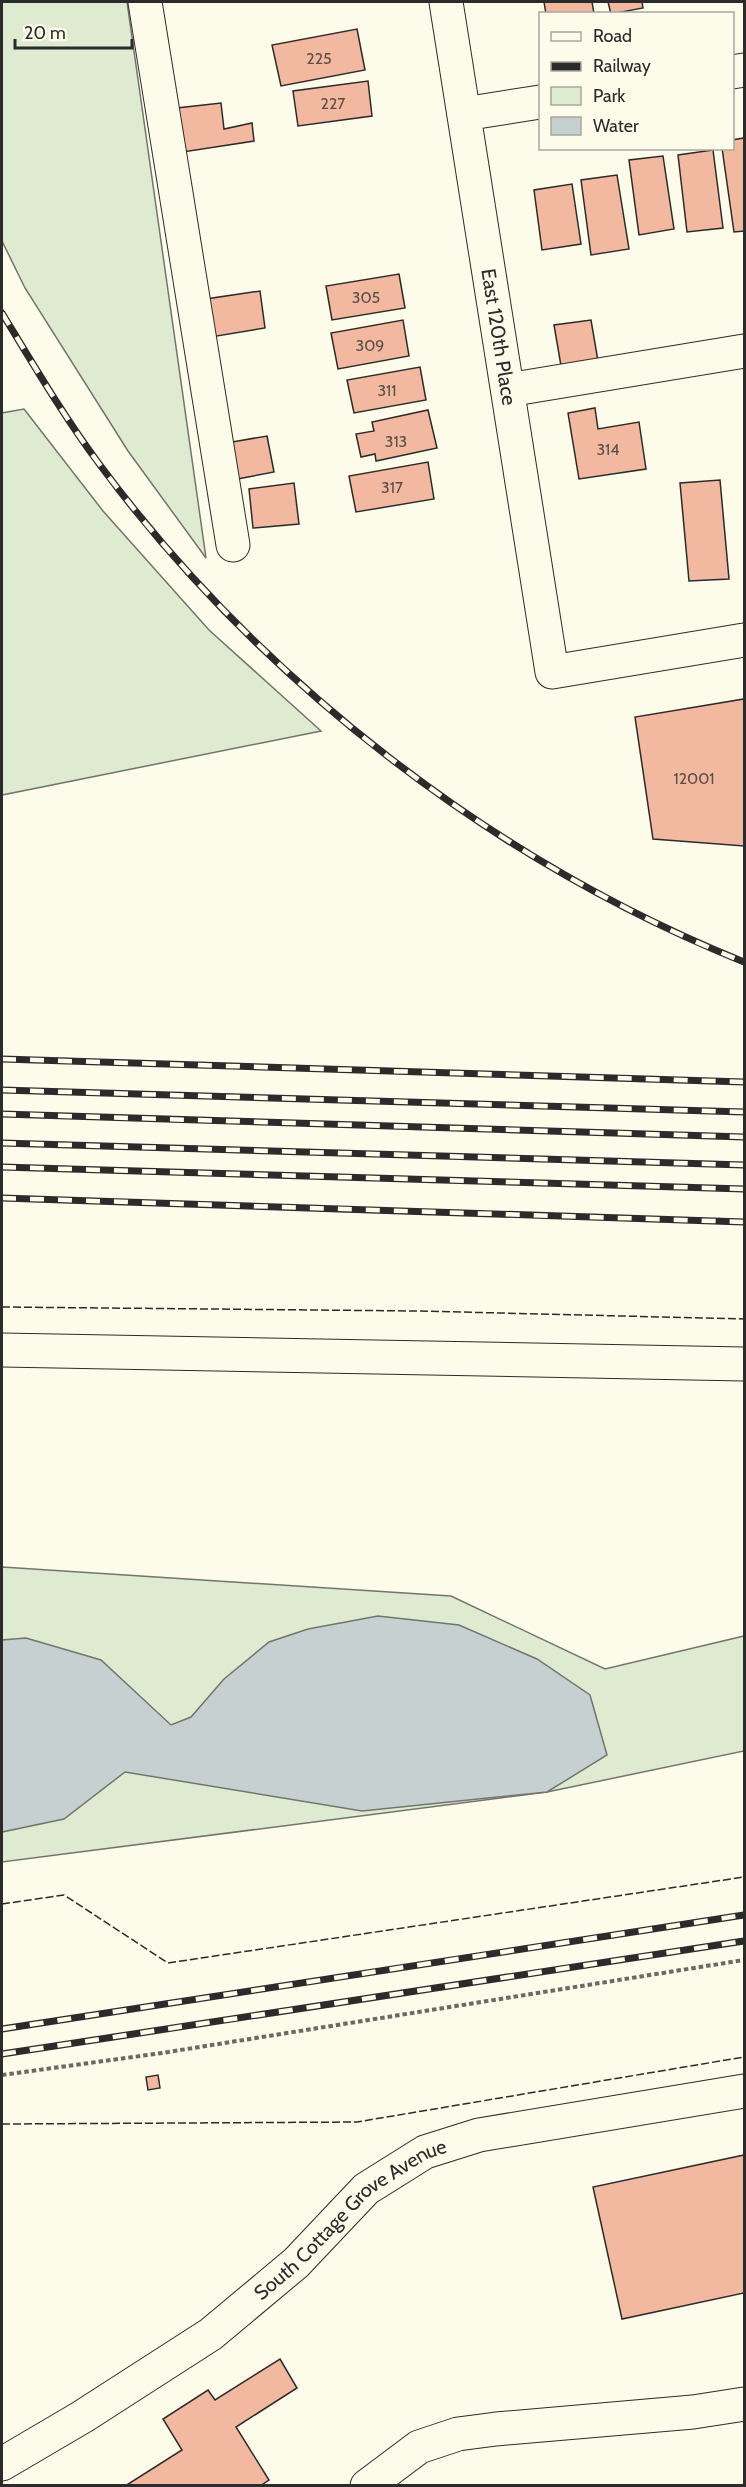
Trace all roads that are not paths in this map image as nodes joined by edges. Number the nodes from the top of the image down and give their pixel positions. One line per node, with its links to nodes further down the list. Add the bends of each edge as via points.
1 (145, 2): 7 (street)
2 (446, 2): 4 (street, East 120th Place)
3 (539, 102): 4 (street)
4 (464, 114): 6 (street, East 120th Place)
5 (744, 351): 6 (street)
6 (508, 390): 8 (street, East 120th Place, via 552,672)
7 (233, 545)
8 (744, 640)
9 (2, 1350): 10 (street)
10 (744, 1364)
11 (744, 2091): 13 (street, South Cottage Grove Avenue, via 479,2135 425,2152 366,2189 296,2263 211,2334)
12 (744, 2404): 14 (street, via 458,2434 419,2447)
13 (2, 2464)
14 (375, 2481)

